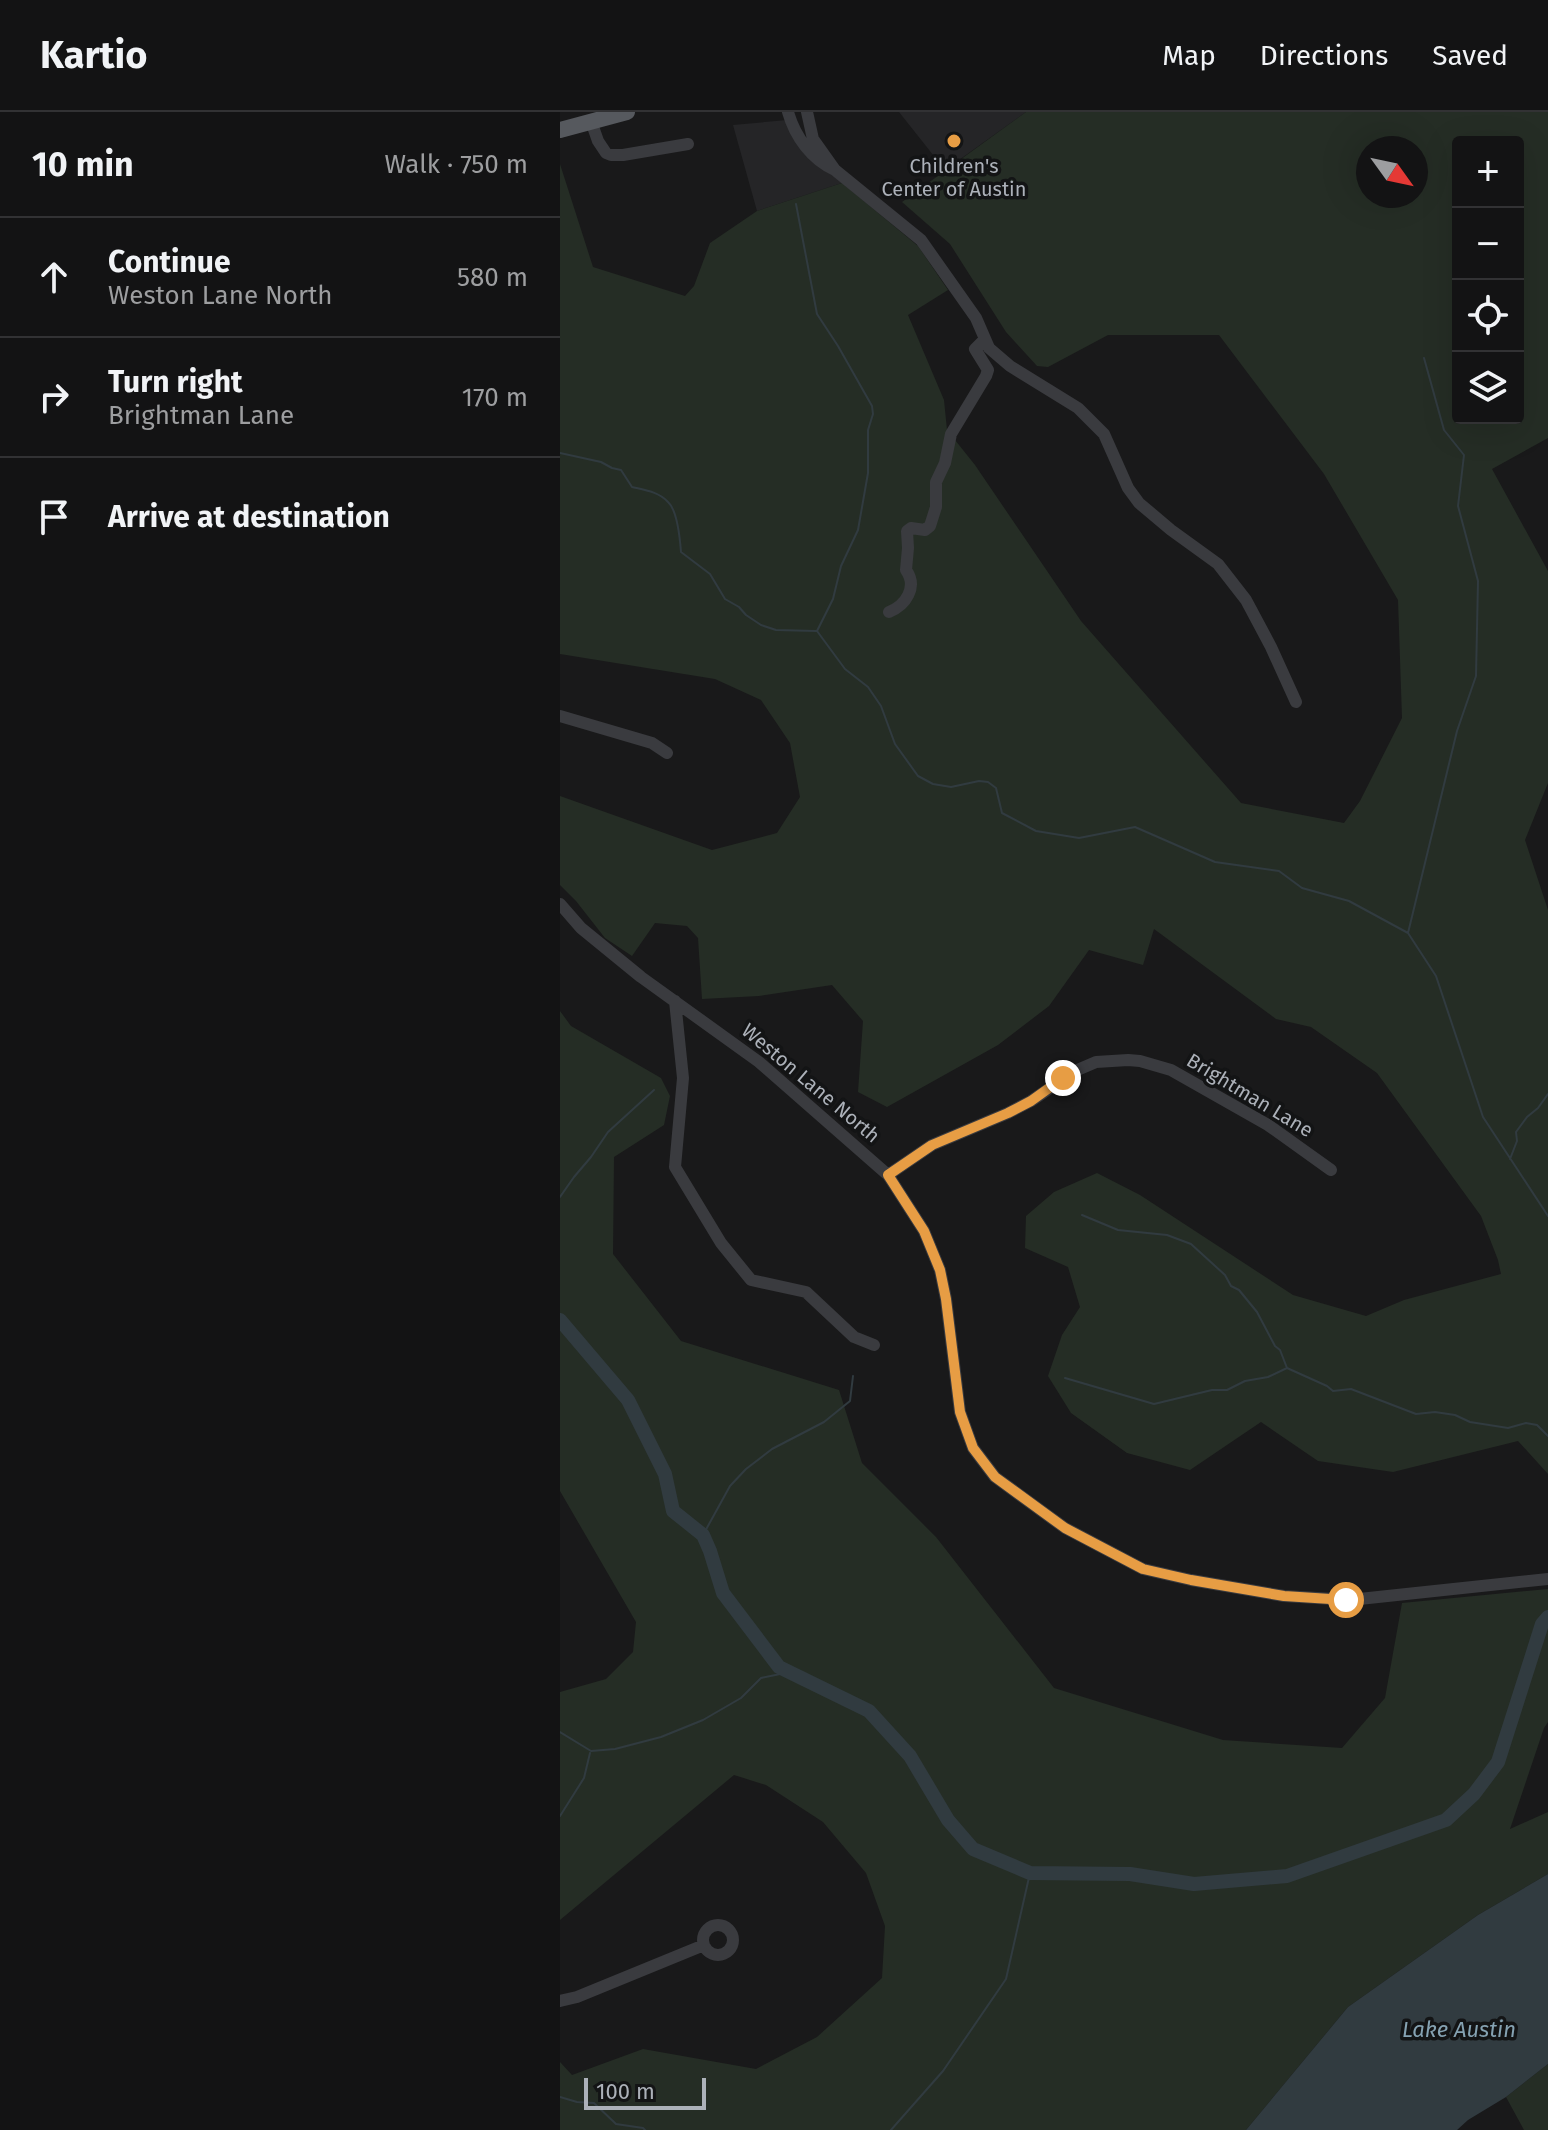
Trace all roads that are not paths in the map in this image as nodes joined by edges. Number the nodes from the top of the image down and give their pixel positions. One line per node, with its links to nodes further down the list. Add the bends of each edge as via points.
1 (627, 112): 4 (main road)
2 (788, 112): 7 (street, via 812,155)
3 (807, 112): 7 (street, via 813,139)
4 (591, 121): 5 (main road); 6 (street, via 598,141 611,155)
5 (560, 130)
6 (688, 144)
7 (835, 170): 8 (street, via 921,240)
8 (985, 339): 9 (street, via 975,349 988,370 986,376 951,434 930,526 907,531 906,570 912,583 903,603); 10 (street, via 1010,366 1078,408 1104,434 1139,503 1218,564 1246,600)
9 (889, 612)
10 (1296, 702)
11 (560, 716): 12 (street, via 652,743)
12 (667, 753)
13 (560, 904): 14 (street, Weston Lane North, via 581,928)
14 (675, 1001): 16 (street, Weston Lane North, via 759,1062); 17 (street, via 683,1078 675,1167 721,1243 751,1280 806,1292 854,1337)
15 (1331, 1170): 16 (street, Brightman Lane, via 1268,1125 1171,1070 1119,1060 1075,1071 1008,1113 932,1145)
16 (888, 1175): 18 (street, Weston Lane North, via 924,1231 940,1270 960,1412 973,1448 995,1477 1065,1528 1143,1569 1284,1596 1350,1600)
17 (874, 1345)
18 (1548, 1579)
19 (704, 1945): 20 (street)
20 (560, 2001)

